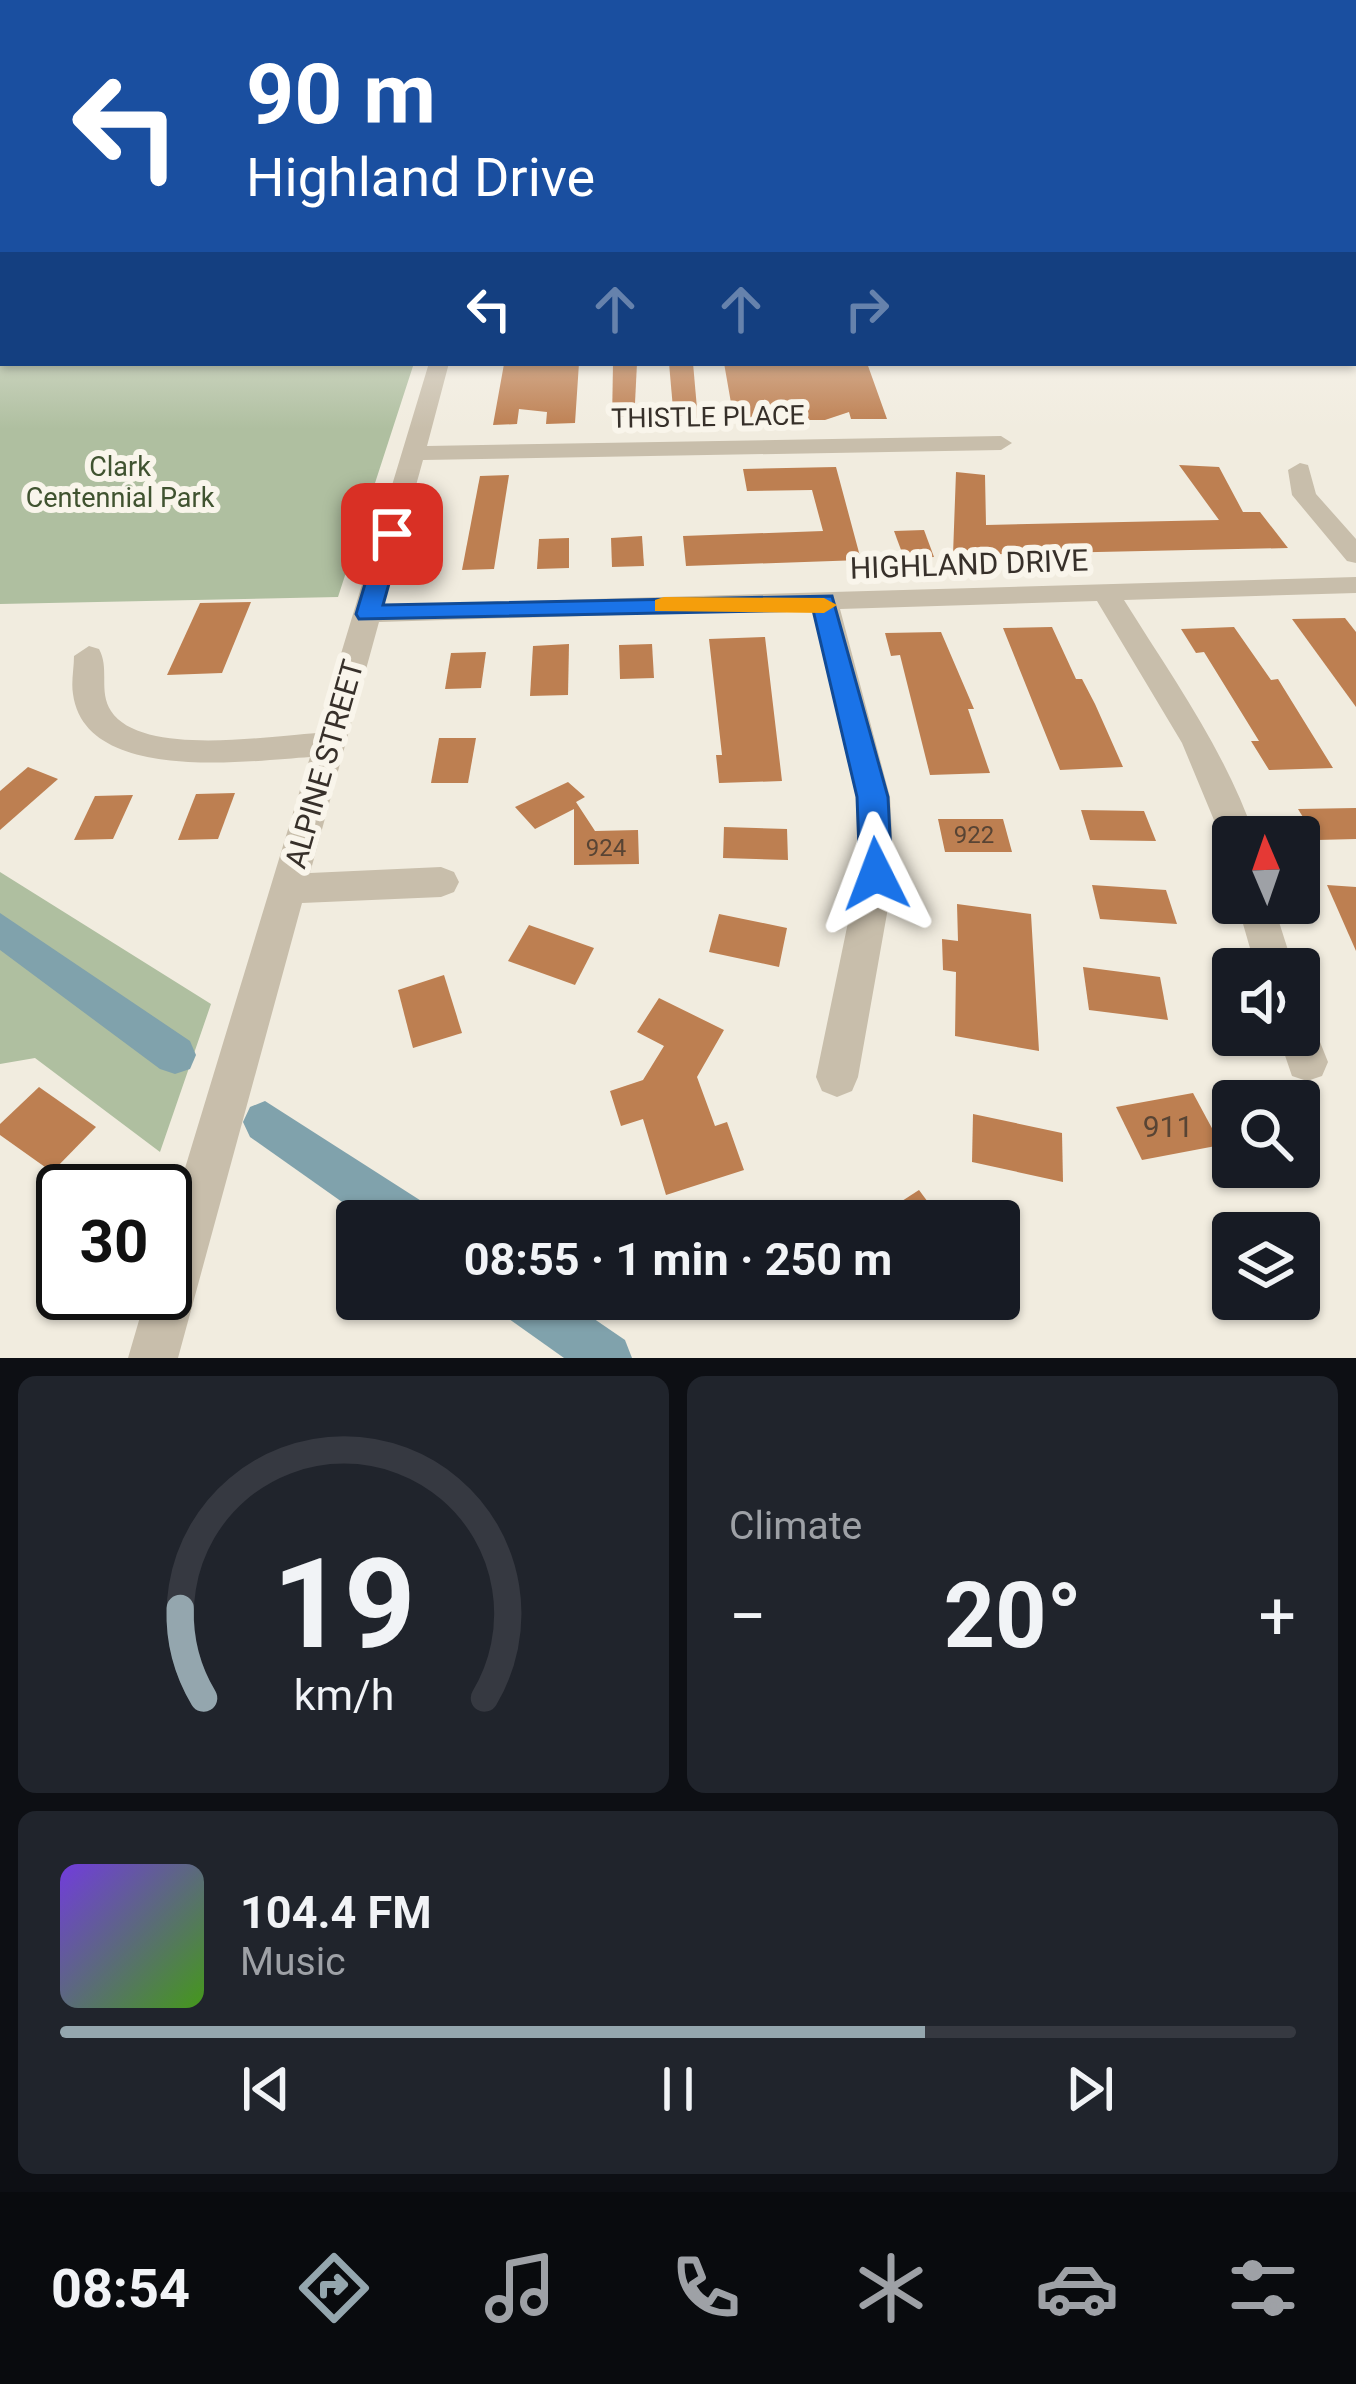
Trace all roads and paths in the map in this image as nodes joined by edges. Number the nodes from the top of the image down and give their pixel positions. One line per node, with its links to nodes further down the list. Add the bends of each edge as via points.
1 (439, 366): 3 (street, ALPINE STREET)
2 (1001, 442): 3 (street, THISTLE PLACE)
3 (415, 454): 9 (street, ALPINE STREET)
4 (1300, 470): 5 (street, via 1304,495)
5 (1356, 555)
6 (1356, 585): 7 (street, HIGHLAND DRIVE)
7 (1106, 593): 8 (street, HIGHLAND DRIVE); 12 (street)
8 (824, 602): 9 (street, HIGHLAND DRIVE); 15 (street, via 873,797 876,874)
9 (368, 614): 11 (street, ALPINE STREET)
10 (88, 656): 11 (street, via 89,715 129,743)
11 (330, 744): 14 (street, ALPINE STREET)
12 (1232, 816)
13 (441, 882): 14 (street, ALPINE STREET)
14 (288, 889): 16 (street, ALPINE STREET)
15 (837, 1077)
16 (153, 1358)

